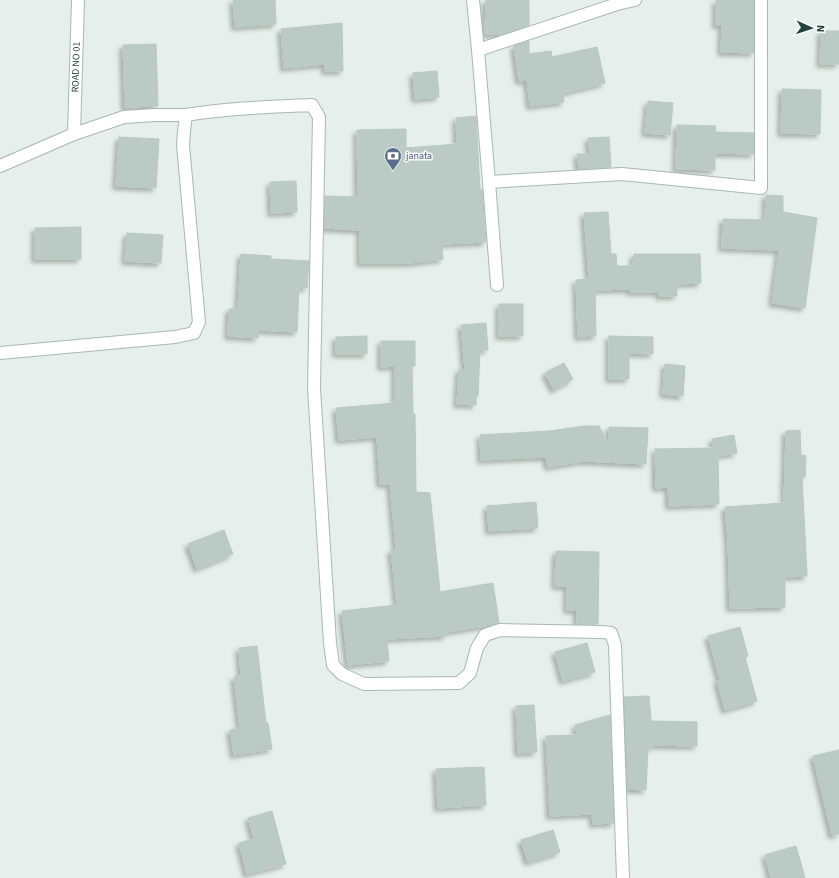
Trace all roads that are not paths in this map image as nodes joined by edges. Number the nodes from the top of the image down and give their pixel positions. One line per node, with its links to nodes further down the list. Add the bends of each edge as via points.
1 (78, 0): 7 (street, ROAD NO 01)
2 (473, 0): 5 (street)
3 (635, 0): 5 (street)
4 (761, 0): 9 (street, via 761,188 622,174)
5 (478, 50): 9 (street)
6 (186, 115): 7 (street, via 124,117); 11 (street, via 183,145 199,322 194,333 175,337); 12 (street, via 312,105 319,117 314,388 333,665 342,674 364,684 459,683 470,673 477,648 485,635 500,630 611,633 615,645)
7 (74, 134): 8 (street)
8 (0, 166)
9 (489, 182): 10 (street)
10 (497, 285)
11 (0, 353)
12 (623, 878)

